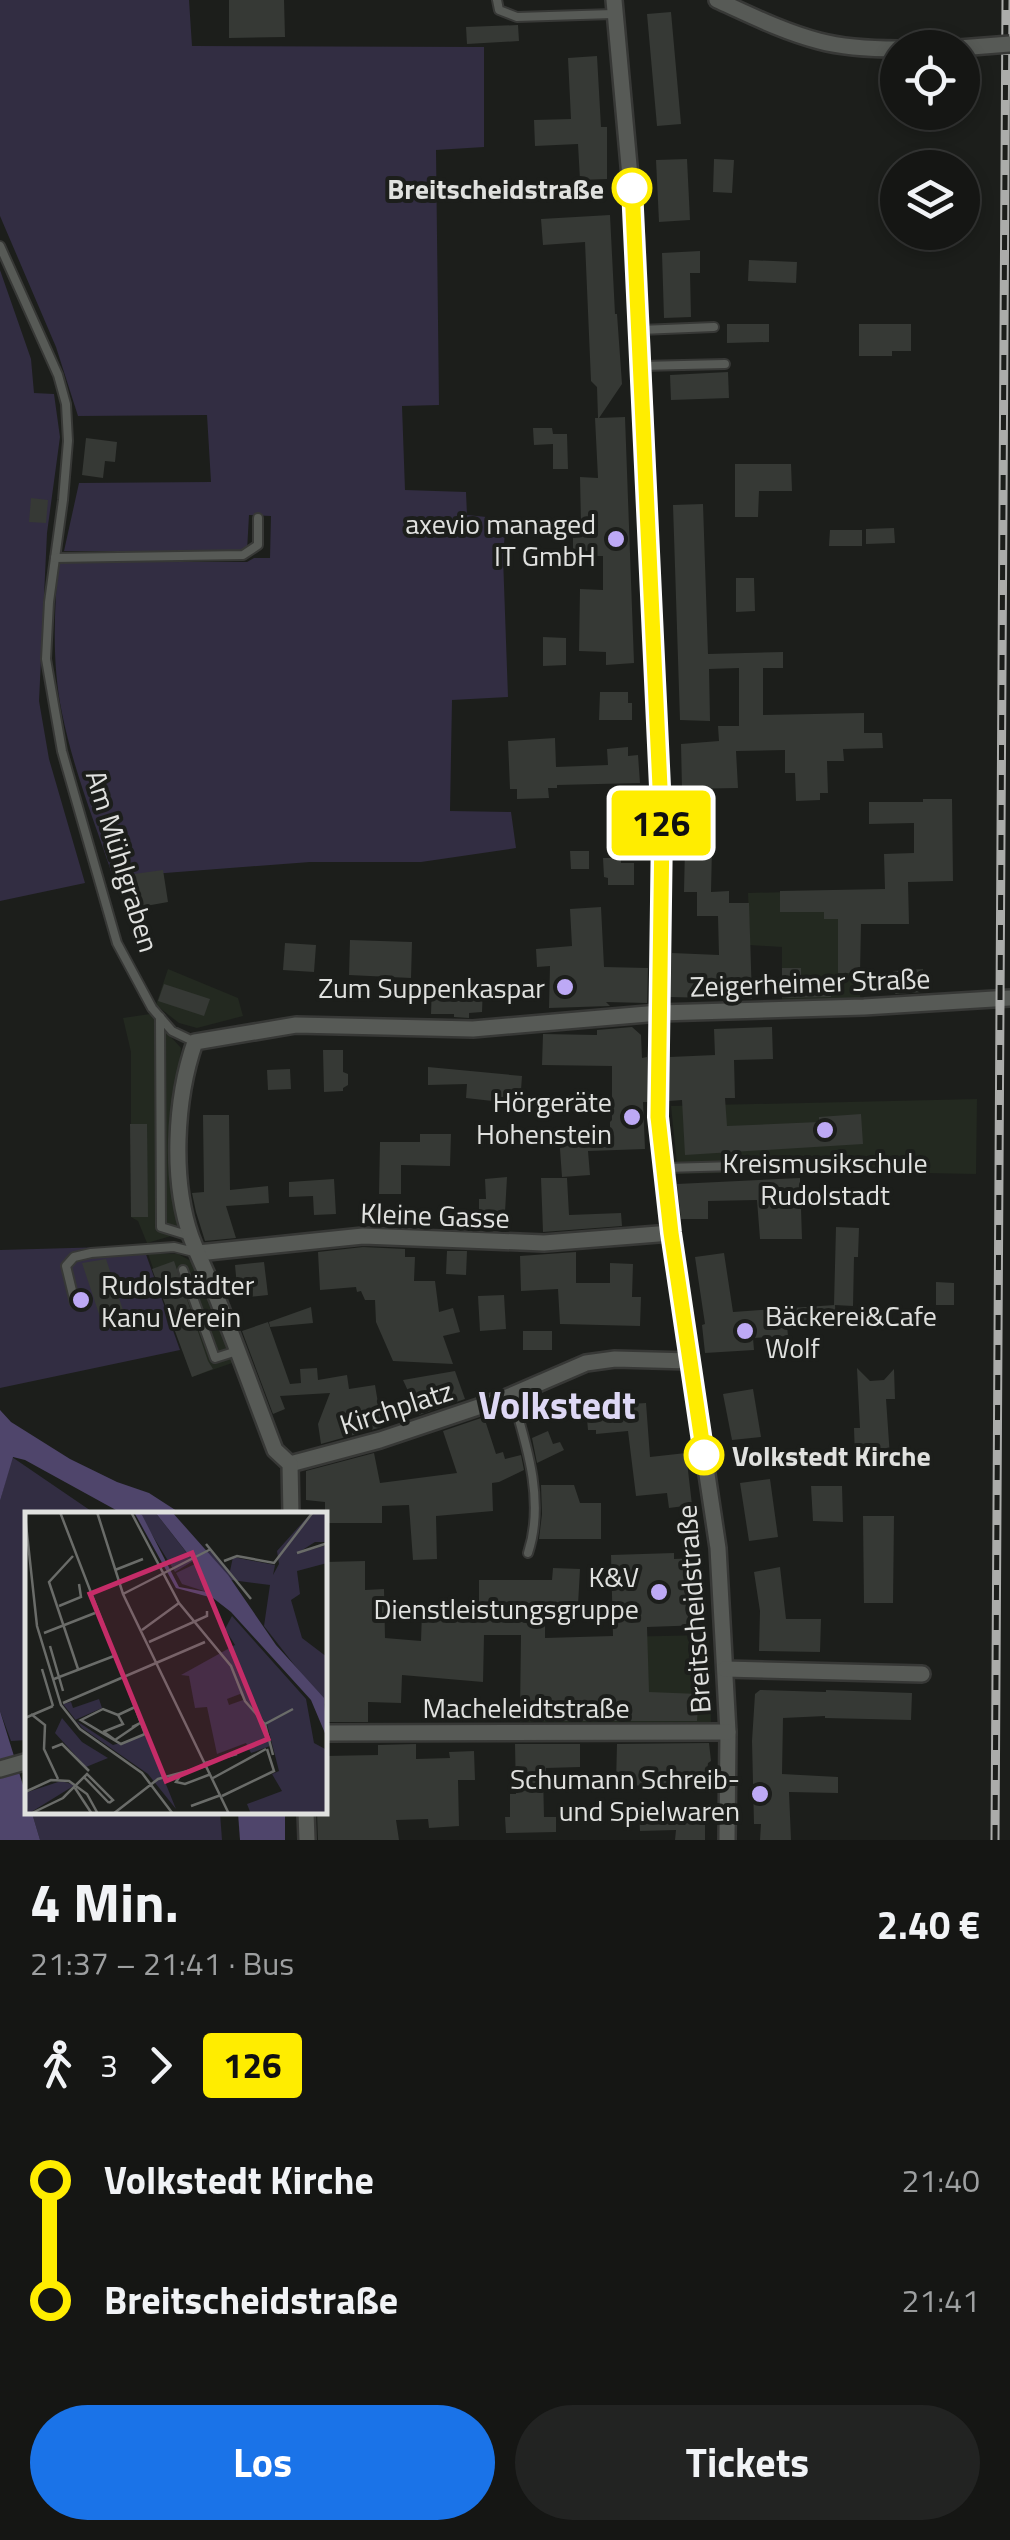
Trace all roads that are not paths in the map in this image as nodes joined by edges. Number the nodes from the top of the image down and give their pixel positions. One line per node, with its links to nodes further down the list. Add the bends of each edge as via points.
1 (497, 0): 3 (lane, via 499,10 516,17)
2 (717, 0): 6 (street, via 821,42)
3 (615, 7): 9 (street, Breitscheidstraße)
4 (1010, 44): 5 (street, bridge)
5 (980, 46)
6 (880, 49)
7 (0, 246): 13 (lane, Am Mühlgraben, via 66,404)
8 (714, 327): 9 (lane)
9 (640, 330): 11 (street, Breitscheidstraße)
10 (725, 364): 11 (lane)
11 (641, 366): 15 (street, Breitscheidstraße, via 662,830)
12 (258, 518): 13 (lane, via 258,545 243,555)
13 (55, 558): 16 (lane, Am Mühlgraben, via 46,659 62,751 116,943)
14 (1010, 998): 15 (street, Zeigerheimer Straße)
15 (659, 1013): 17 (street, Zeigerheimer Straße, via 472,1029 296,1025); 21 (street, Breitscheidstraße)
16 (160, 1017): 17 (lane, Am Mühlgraben, via 172,1032); 18 (lane)
17 (195, 1042): 19 (street)
18 (160, 1112): 19 (lane); 22 (lane)
19 (180, 1112): 23 (street)
20 (843, 1162): 21 (lane)
21 (664, 1168): 24 (street, Breitscheidstraße)
22 (161, 1176): 23 (lane); 25 (lane, via 161,1227)
23 (180, 1176): 25 (street)
24 (671, 1233): 26 (street, Kleine Gasse, via 544,1243 363,1236); 30 (street, Breitscheidstraße)
25 (190, 1236): 26 (street)
26 (198, 1253): 28 (lane, via 174,1247 74,1257 66,1266); 29 (street)
27 (183, 1270): 29 (lane, via 215,1358)
28 (74, 1303)
29 (237, 1351): 32 (street, via 275,1450)
30 (690, 1361): 31 (street, Kirchplatz, via 586,1363); 35 (street, Breitscheidstraße, via 718,1548)
31 (512, 1395): 32 (street, Kirchplatz); 34 (lane, via 534,1480)
32 (290, 1464): 33 (street)
33 (291, 1512)
34 (528, 1553)
35 (725, 1669): 36 (street); 37 (street, Breitscheidstraße)
36 (922, 1674)
37 (728, 1732): 38 (street, Macheleidtstraße); 43 (street, Breitscheidstraße)
38 (328, 1733)
39 (25, 1762): 40 (street)
40 (0, 1769)
41 (306, 1815): 42 (street)
42 (307, 1840)
43 (728, 1840)

